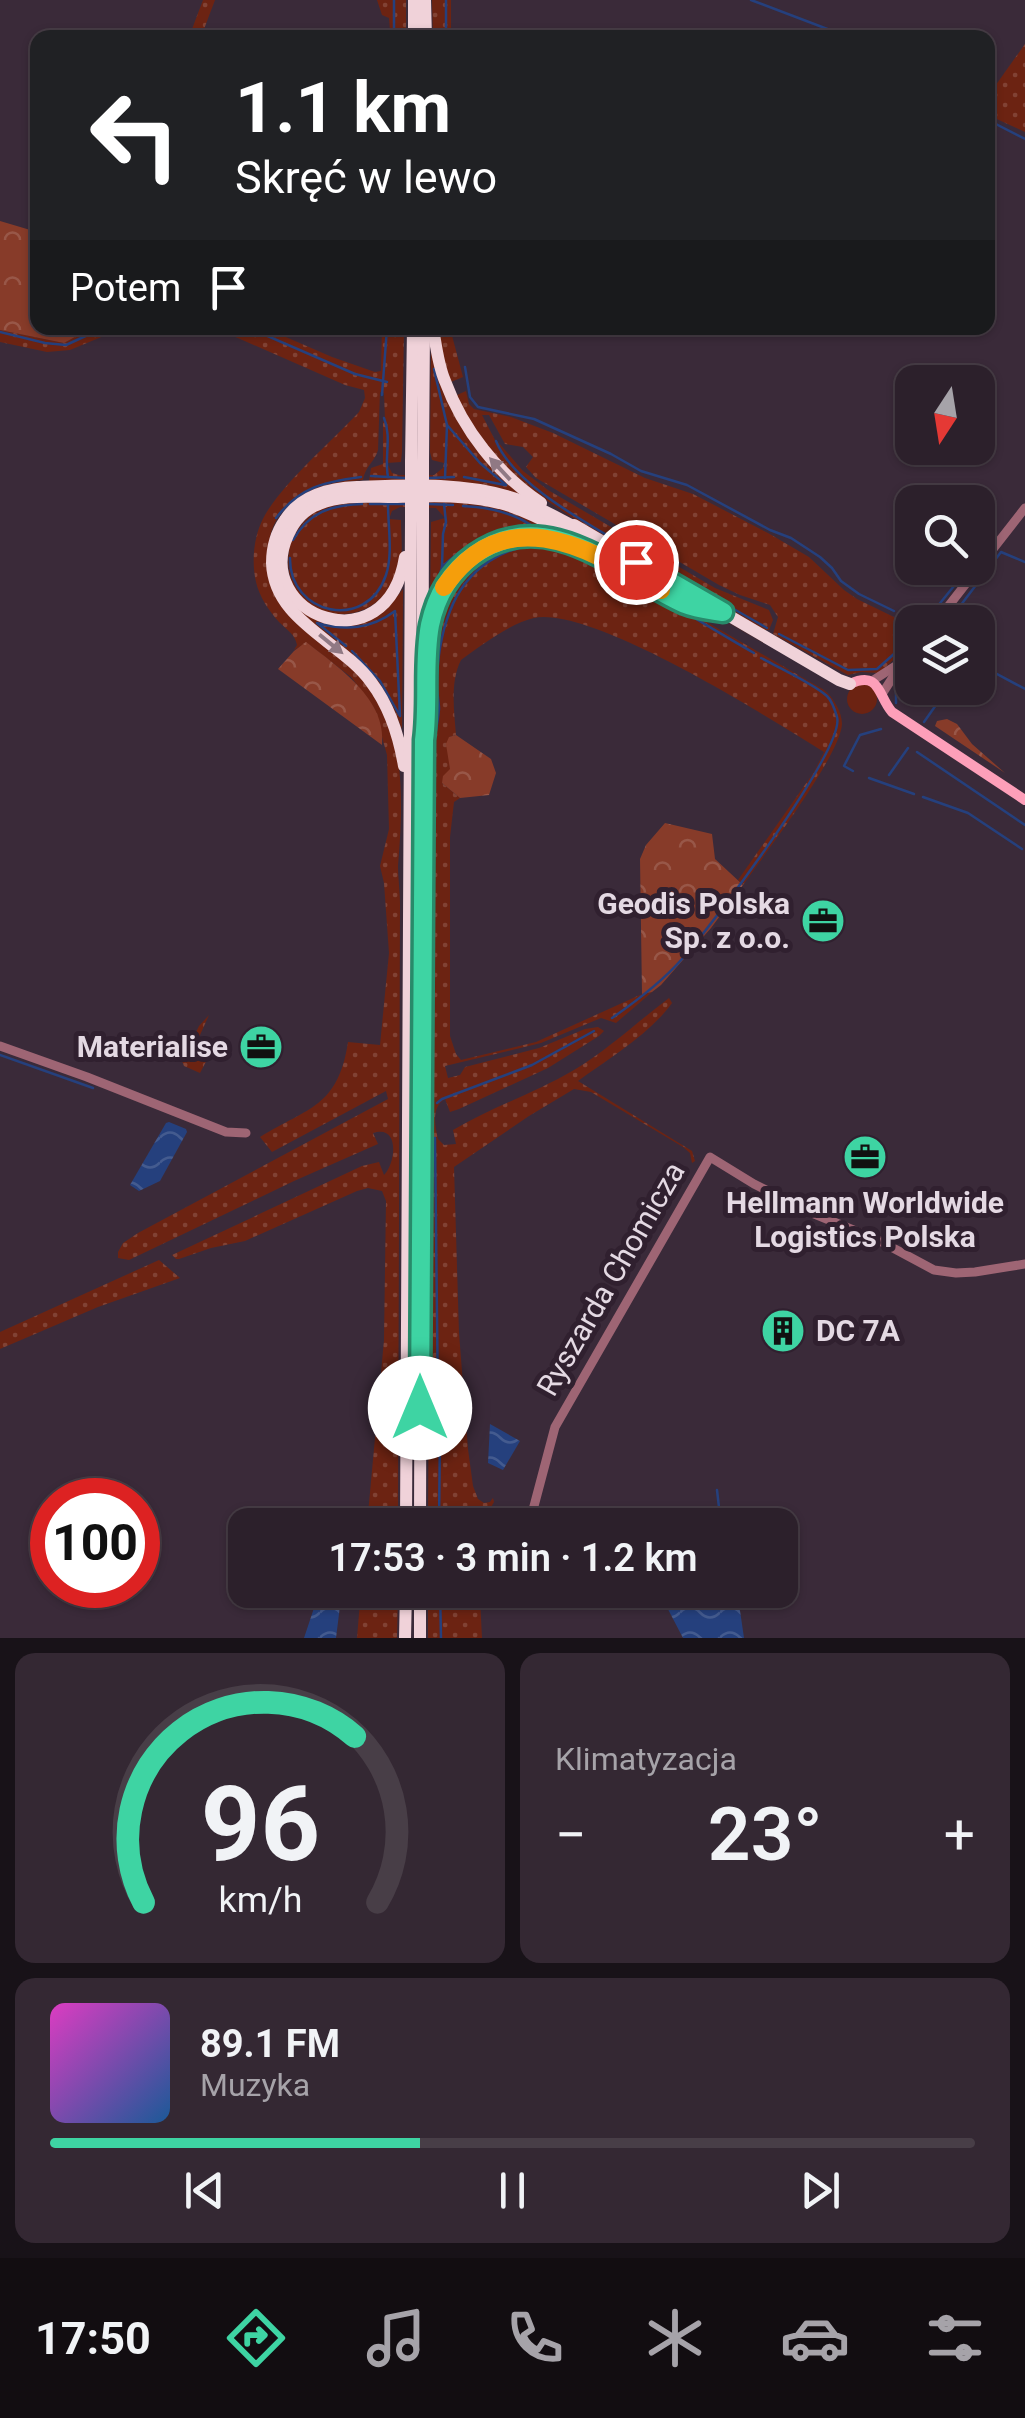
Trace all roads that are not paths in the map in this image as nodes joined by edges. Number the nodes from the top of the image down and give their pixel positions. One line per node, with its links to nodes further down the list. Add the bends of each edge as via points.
1 (414, 0): 3 (highway)
2 (426, 0): 4 (highway)
3 (414, 30)
4 (426, 30)
5 (413, 335): 8 (highway)
6 (424, 335): 8 (highway)
7 (435, 335): 11 (highway, one-way to 7, via 515,484 480,445 445,381)
8 (417, 462): 10 (highway, bridge)
9 (1025, 508): 13 (street)
10 (417, 520): 12 (highway, via 401,577 372,614 324,618 289,589 282,564 290,529 313,506 348,498 492,501 537,518); 20 (highway); 21 (highway)
11 (578, 528): 14 (highway); 21 (highway, one-way to 21, via 519,500 459,488 320,492 284,522 272,552 276,584 297,616 381,696)
12 (607, 559): 14 (highway, via 688,605); 20 (highway, via 536,536 497,542 463,564 445,585 430,625)
13 (949, 605)
14 (723, 612): 18 (highway)
15 (895, 666): 17 (street)
16 (895, 674): 19 (street)
17 (872, 682): 18 (main road); 19 (main road)
18 (850, 684)
19 (882, 694): 22 (main road, via 892,712)
20 (424, 740): 27 (highway)
21 (410, 803): 26 (highway)
22 (1025, 803)
23 (0, 1046): 24 (street, via 226,1132)
24 (246, 1133)
25 (1025, 1264): 28 (street, Ryszarda Chomicza, via 934,1270 710,1157 554,1427)
26 (406, 1508)
27 (420, 1508)
28 (533, 1508)
29 (406, 1608): 32 (highway)
30 (420, 1608): 31 (highway)
31 (420, 1636)
32 (405, 1638)

